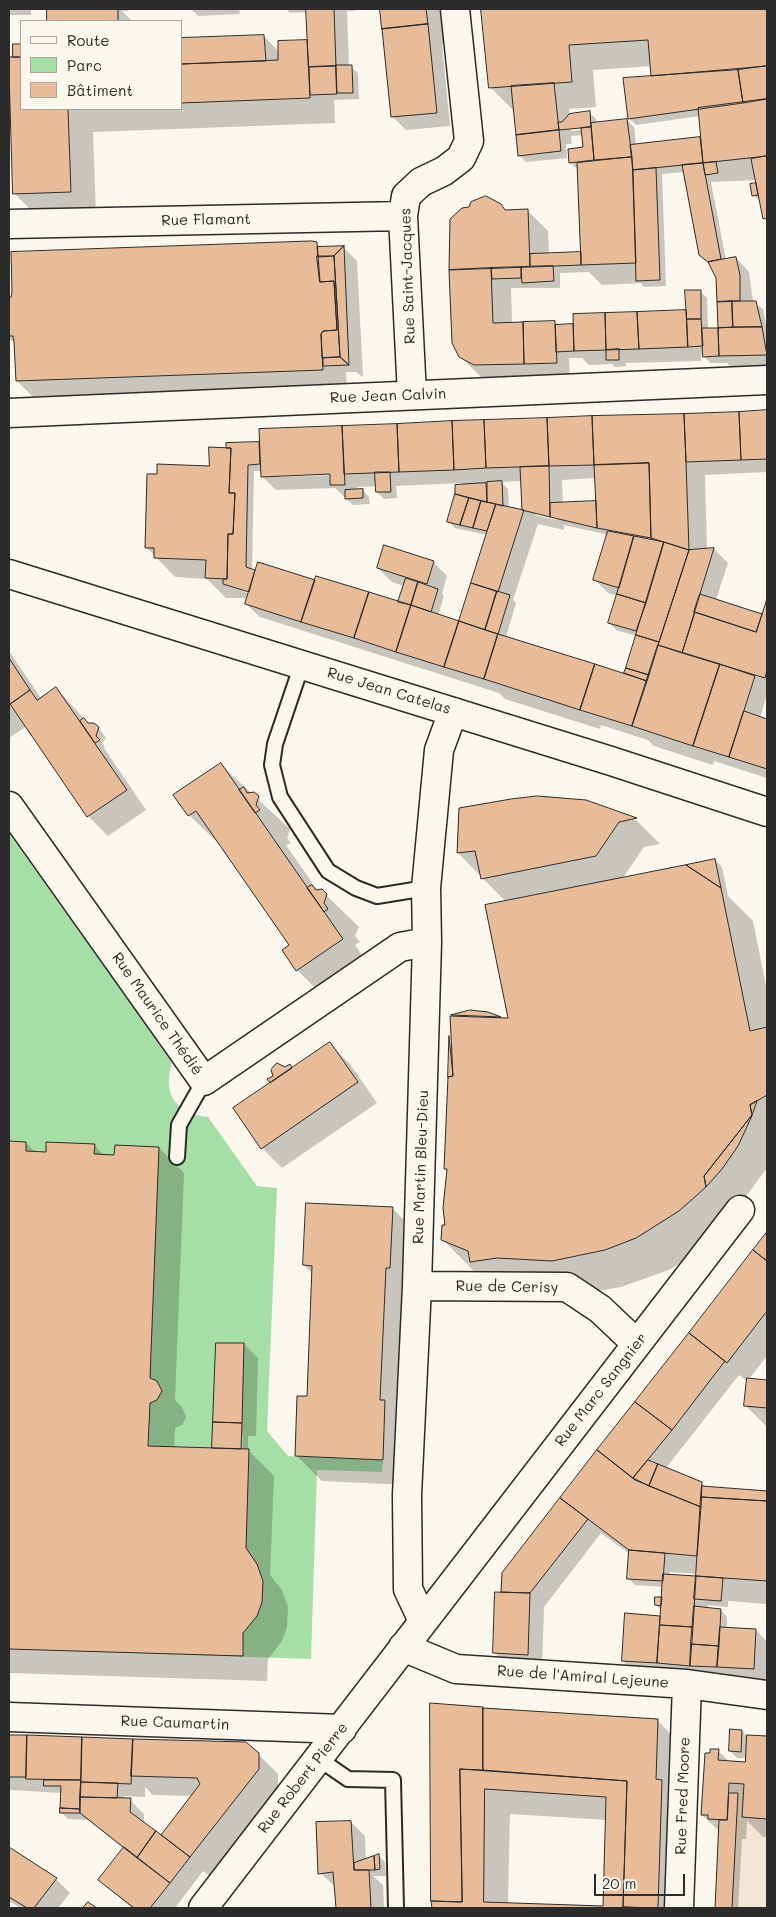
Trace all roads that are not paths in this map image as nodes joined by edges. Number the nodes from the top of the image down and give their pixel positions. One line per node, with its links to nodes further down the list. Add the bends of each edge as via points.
1 (455, 9): 2 (street, Rue Saint-Jacques, via 469,141 461,158 421,182 406,196)
2 (403, 216): 3 (street, Rue Flamant); 5 (street, Rue Saint-Jacques)
3 (9, 224)
4 (767, 380): 5 (street, Rue Jean Calvin)
5 (412, 395): 6 (street, Rue Jean Calvin)
6 (9, 413)
7 (9, 574): 8 (street, Rue Jean Catelas)
8 (302, 664): 9 (street, Rue Jean Catelas); 12 (lane, via 274,744 272,765 280,797 328,871 377,896)
9 (453, 712): 11 (street, Rue Jean Catelas); 12 (street, Rue Martin Bleu-Dieu, via 440,750)
10 (9, 806): 14 (street, Rue Maurice Thédié)
11 (767, 812)
12 (426, 888): 13 (street, Rue Martin Bleu-Dieu)
13 (427, 942): 14 (street, Rue Maurice Thédié, via 400,947); 17 (street, Rue Martin Bleu-Dieu)
14 (204, 1081): 15 (lane, via 179,1124)
15 (177, 1158)
16 (740, 1210): 18 (street, Rue Marc Sangnier)
17 (417, 1286): 18 (street, Rue de Cerisy, via 566,1287 600,1310); 19 (street, Rue Martin Bleu-Dieu, via 407,1495 408,1589)
18 (637, 1344): 19 (street, Rue Marc Sangnier)
19 (423, 1622): 20 (street, Rue Robert Pierre)
20 (403, 1647): 21 (street, Rue de l'Amiral Lejeune, via 456,1669); 24 (street, Rue Robert Pierre)
21 (687, 1684): 22 (street, Rue de l'Amiral Lejeune); 28 (street, Rue Fred Moore)
22 (767, 1695)
23 (9, 1717): 24 (street, Rue Caumartin)
24 (342, 1729): 25 (street, Rue Robert Pierre)
25 (319, 1759): 26 (street, Rue Robert Pierre); 27 (lane, via 348,1779 393,1780)
26 (203, 1908)
27 (396, 1908)
28 (679, 1908)

